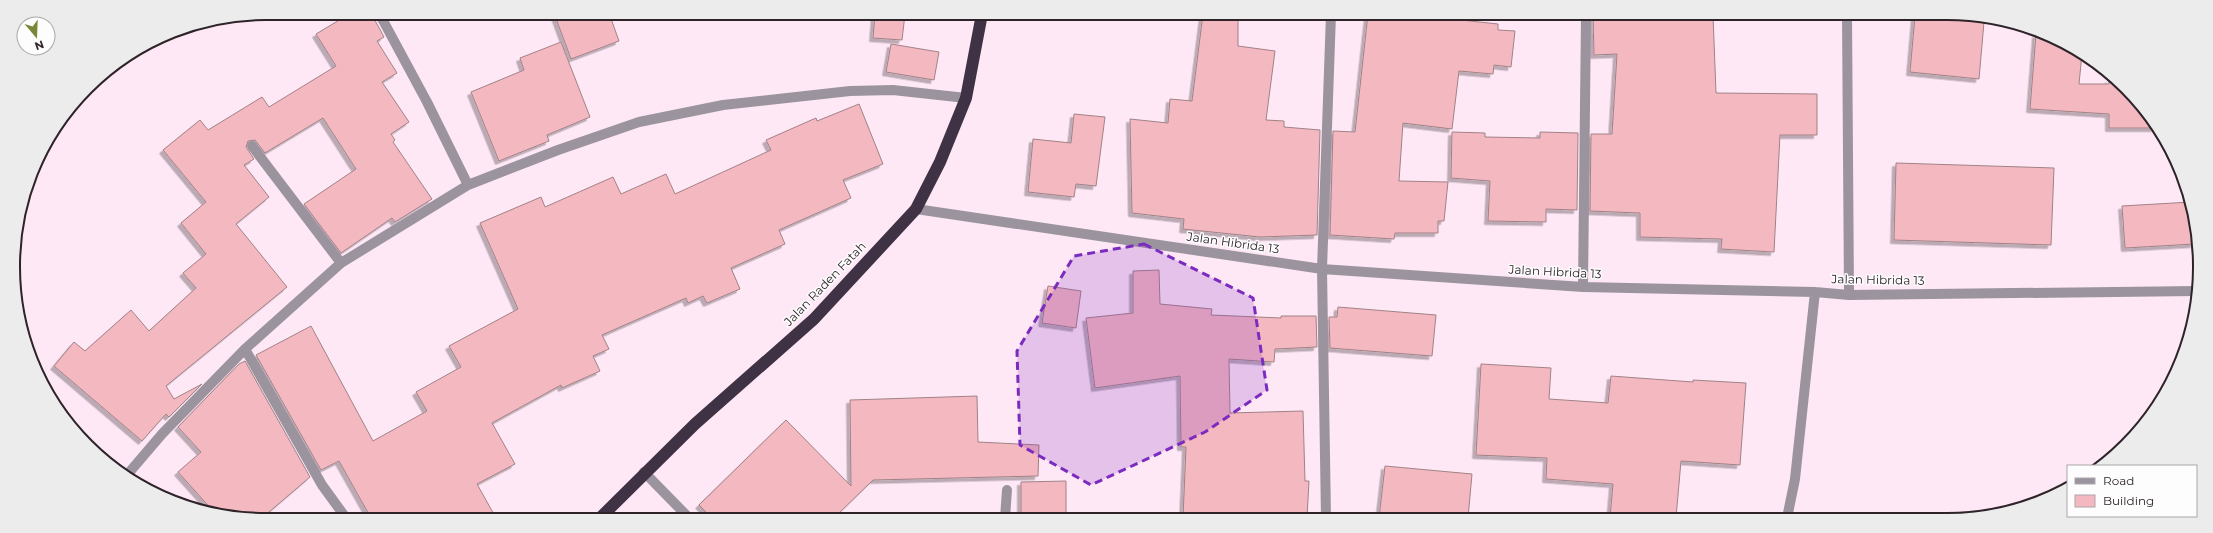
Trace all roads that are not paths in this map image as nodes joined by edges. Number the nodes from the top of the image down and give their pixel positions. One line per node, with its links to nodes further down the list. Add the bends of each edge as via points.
1 (383, 20): 8 (street)
2 (981, 20): 6 (highway, Jalan Raden Fatah)
3 (1331, 20): 11 (street)
4 (1586, 20): 12 (street)
5 (1847, 20): 15 (street)
6 (966, 98): 8 (street, via 893,90 850,91 723,105 639,122); 9 (highway, Jalan Raden Fatah, via 940,162)
7 (252, 146): 10 (street)
8 (468, 185): 10 (street)
9 (916, 209): 11 (street, Jalan Hibrida 13); 18 (highway, Jalan Raden Fatah, via 814,319)
10 (341, 263): 16 (street)
11 (1322, 269): 12 (street, Jalan Hibrida 13); 24 (street)
12 (1583, 287): 14 (street, Jalan Hibrida 13)
13 (2191, 291): 15 (street, Jalan Hibrida 13)
14 (1815, 292): 15 (street, Jalan Hibrida 13); 25 (street, via 1795,479)
15 (1849, 295)
16 (245, 348): 17 (street); 20 (street, via 322,485)
17 (130, 471)
18 (644, 472): 21 (highway, Jalan Raden Fatah); 22 (street)
19 (1007, 490): 23 (street)
20 (342, 513)
21 (605, 513)
22 (684, 513)
23 (1005, 513)
24 (1326, 513)
25 (1788, 513)

